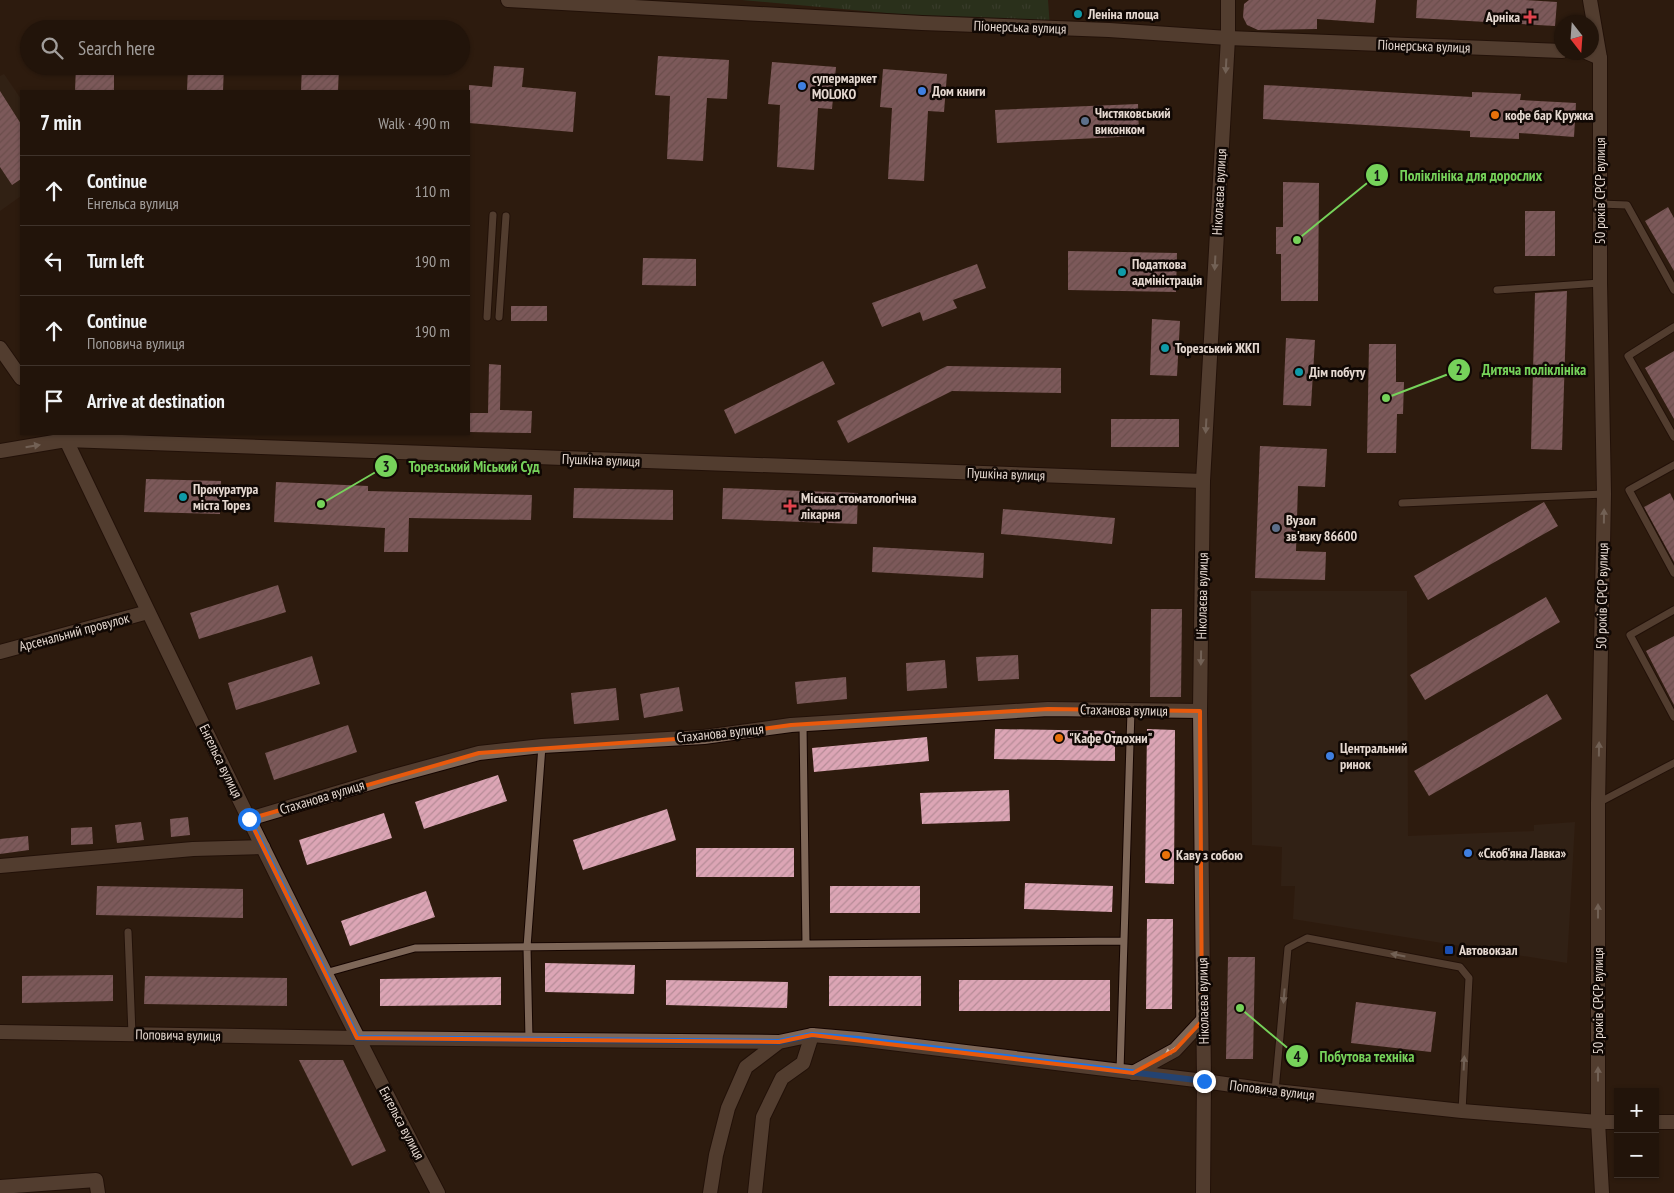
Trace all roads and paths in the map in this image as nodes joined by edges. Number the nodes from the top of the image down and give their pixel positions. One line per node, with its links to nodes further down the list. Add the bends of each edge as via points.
1 (508, 0): 4 (street, Піонерська вулиця)
2 (1228, 0): 4 (street, Ніколаєва вулиця)
3 (1590, 0): 6 (street, 50 років СРСР вулиця)
4 (1228, 38): 5 (street, Піонерська вулиця); 22 (street, Ніколаєва вулиця, one-way to 22)
5 (1554, 51)
6 (1600, 58): 7 (street, 50 років СРСР вулиця)
7 (1600, 204): 10 (street, 50 років СРСР вулиця); 12 (lane, via 1626,205)
8 (493, 216): 13 (lane)
9 (506, 216): 14 (lane)
10 (1600, 283): 11 (lane); 23 (street, 50 років СРСР вулиця)
11 (1497, 290)
12 (1674, 290)
13 (487, 317)
14 (499, 317)
15 (1674, 327): 19 (lane, via 1628,356)
16 (0, 348): 17 (street)
17 (20, 377)
18 (63, 437): 20 (street, Пушкіна вулиця, one-way to 18); 22 (street, Пушкіна вулиця); 27 (street, Енгельса вулиця)
19 (1674, 437)
20 (0, 451)
21 (1674, 465): 25 (lane, via 1629,490)
22 (1203, 481): 30 (street, Ніколаєва вулиця, one-way to 30)
23 (1604, 494): 24 (lane); 35 (street, 50 років СРСР вулиця, one-way to 23)
24 (1402, 503)
25 (1674, 573)
26 (1674, 610): 31 (lane, via 1630,635)
27 (148, 612): 28 (street, Арсенальний провулок); 36 (street, Енгельса вулиця)
28 (0, 652)
29 (1131, 710): 30 (street, Стаханова вулиця); 32 (street, Стаханова вулиця, via 1048,709); 40 (lane)
30 (1200, 711): 44 (street, Ніколаєва вулиця)
31 (1674, 717)
32 (803, 725): 33 (street, Стаханова вулиця, via 704,737); 41 (lane)
33 (542, 746): 36 (street, Стаханова вулиця, via 479,753); 42 (lane)
34 (1674, 763): 35 (lane)
35 (1598, 803): 55 (street, 50 років СРСР вулиця, one-way to 35)
36 (249, 819): 37 (street, Енгельса вулиця)
37 (263, 847): 38 (street, via 193,849); 43 (street, Енгельса вулиця)
38 (0, 866)
39 (128, 932): 46 (lane)
40 (1124, 941): 41 (lane); 51 (lane)
41 (806, 944): 42 (lane)
42 (527, 947): 43 (lane, via 416,948); 49 (lane)
43 (325, 973): 48 (street, Енгельса вулиця)
44 (1202, 1021): 51 (street, one-way to 51, via 1175,1050); 52 (street, Ніколаєва вулиця)
45 (0, 1032): 46 (street, Поповича вулиця)
46 (132, 1034): 48 (street, Поповича вулиця)
47 (812, 1035): 50 (street, Поповича вулиця); 51 (street, Поповича вулиця); 63 (street, via 803,1064 782,1078 763,1116)
48 (357, 1038): 49 (street, Поповича вулиця); 61 (street, Енгельса вулиця)
49 (529, 1039): 50 (street, Поповича вулиця)
50 (779, 1042): 62 (street, via 746,1067 728,1108)
51 (1127, 1072): 52 (street, Поповича вулиця)
52 (1204, 1081): 53 (street, Поповича вулиця); 64 (street, Ніколаєва вулиця)
53 (1275, 1091): 54 (street, Поповича вулиця); 54 (lane, one-way to 53, via 1469,978 1460,967 1307,938 1288,948)
54 (1462, 1111): 55 (street, Поповича вулиця)
55 (1598, 1122): 56 (street, Поповича вулиця); 65 (street, 50 років СРСР вулиця)
56 (1614, 1122)
57 (1659, 1122): 58 (street)
58 (1674, 1122)
59 (0, 1187): 60 (street, via 96,1180)
60 (98, 1193)
61 (438, 1193)
62 (710, 1193)
63 (755, 1193)
64 (1203, 1193)
65 (1602, 1193)

